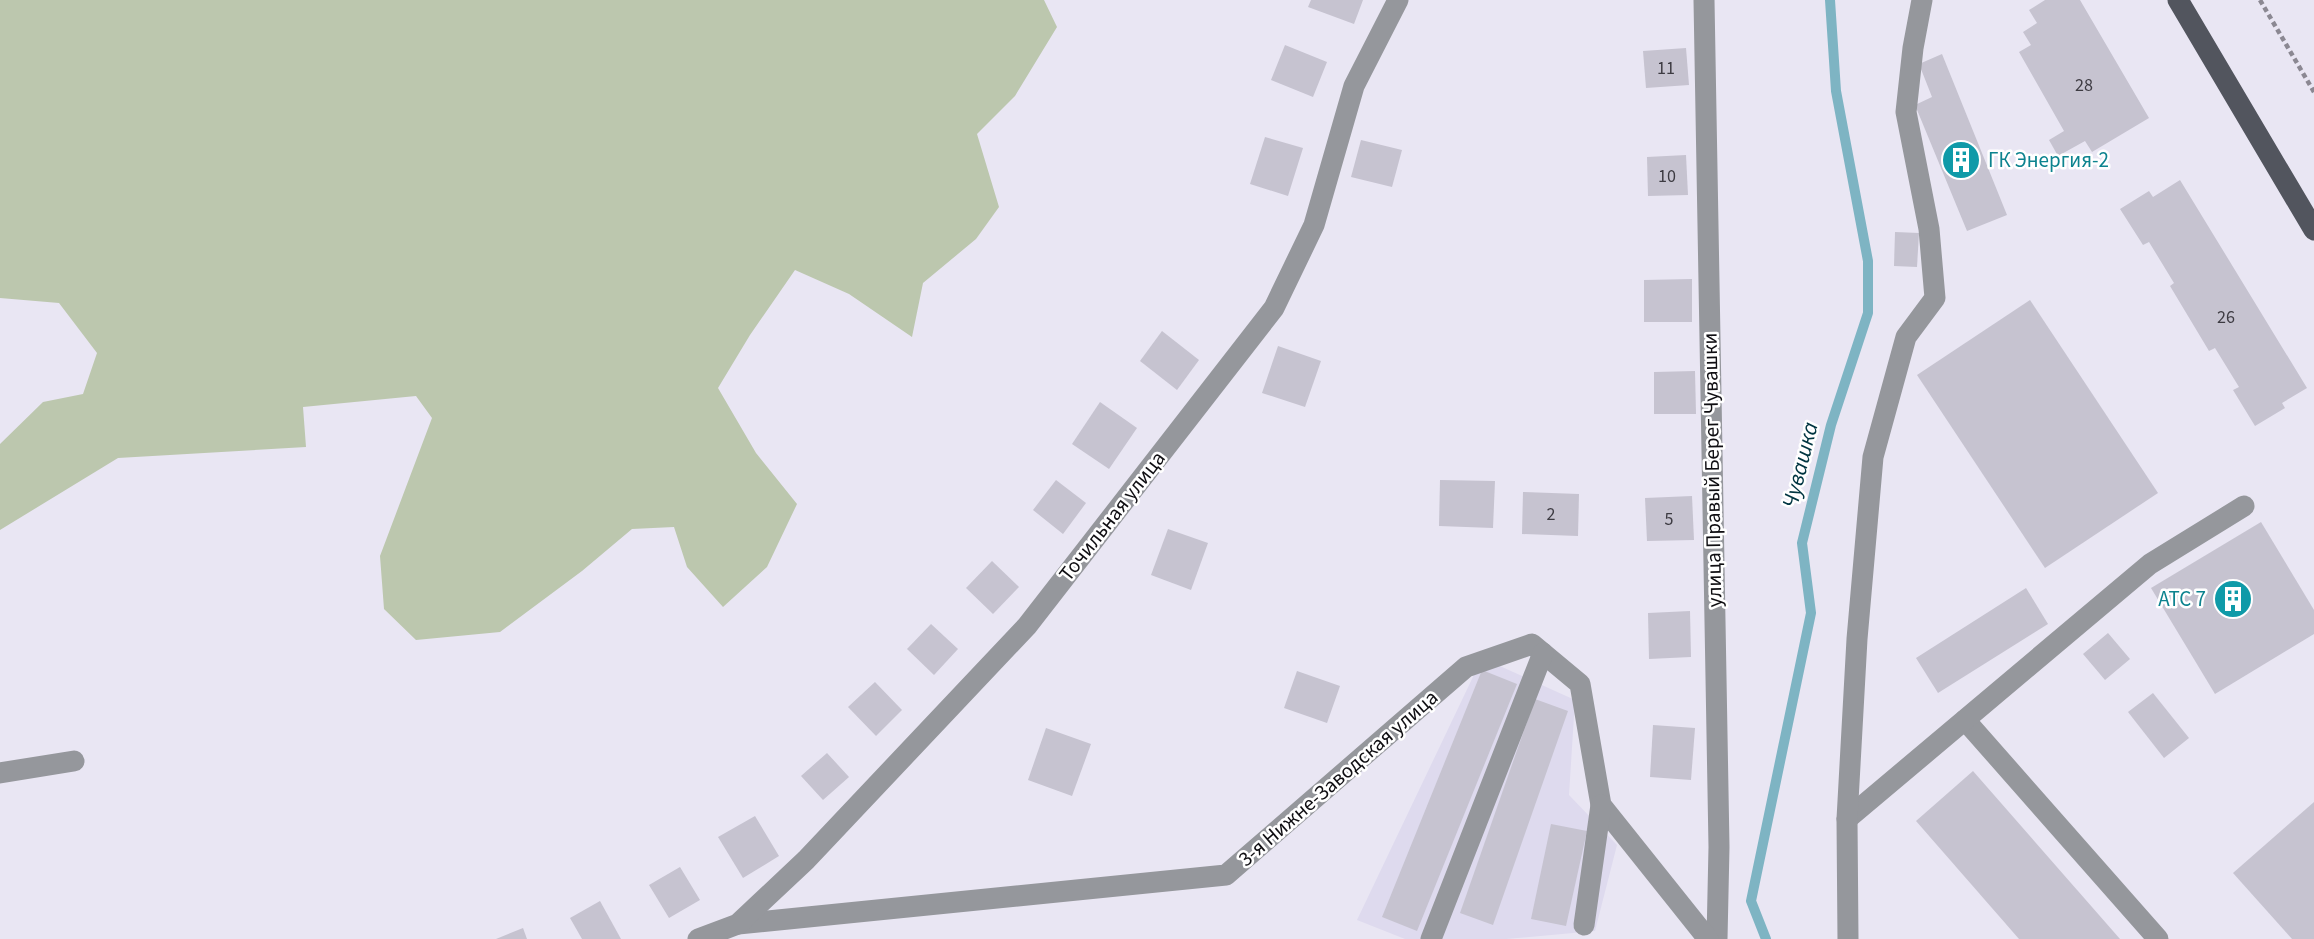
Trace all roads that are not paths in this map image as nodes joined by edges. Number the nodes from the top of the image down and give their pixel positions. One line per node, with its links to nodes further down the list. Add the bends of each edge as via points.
1 (1398, 0): 13 (street, Точильная улица, via 1354,86 1314,225 1273,308 1027,626 806,860)
2 (1704, 0): 18 (street, улица Правый Берег Чувашки)
3 (1922, 0): 12 (street, via 1906,112 1936,298 1906,337 1873,457)
4 (2178, 0): 5 (main road)
5 (2314, 230)
6 (2244, 506): 8 (street, via 2150,564)
7 (1543, 653): 11 (street, via 1580,684); 13 (street, 3-я Нижне-Заводская улица, via 1532,645 1466,667 1226,875); 16 (street)
8 (1965, 720): 12 (street); 20 (street)
9 (74, 761): 10 (street)
10 (0, 773)
11 (1601, 805): 14 (street); 17 (street)
12 (1847, 819): 19 (street)
13 (738, 924): 15 (street, Точильная улица)
14 (1584, 925)
15 (698, 939)
16 (1432, 939)
17 (1708, 939)
18 (1717, 939)
19 (1848, 939)
20 (2158, 939)

